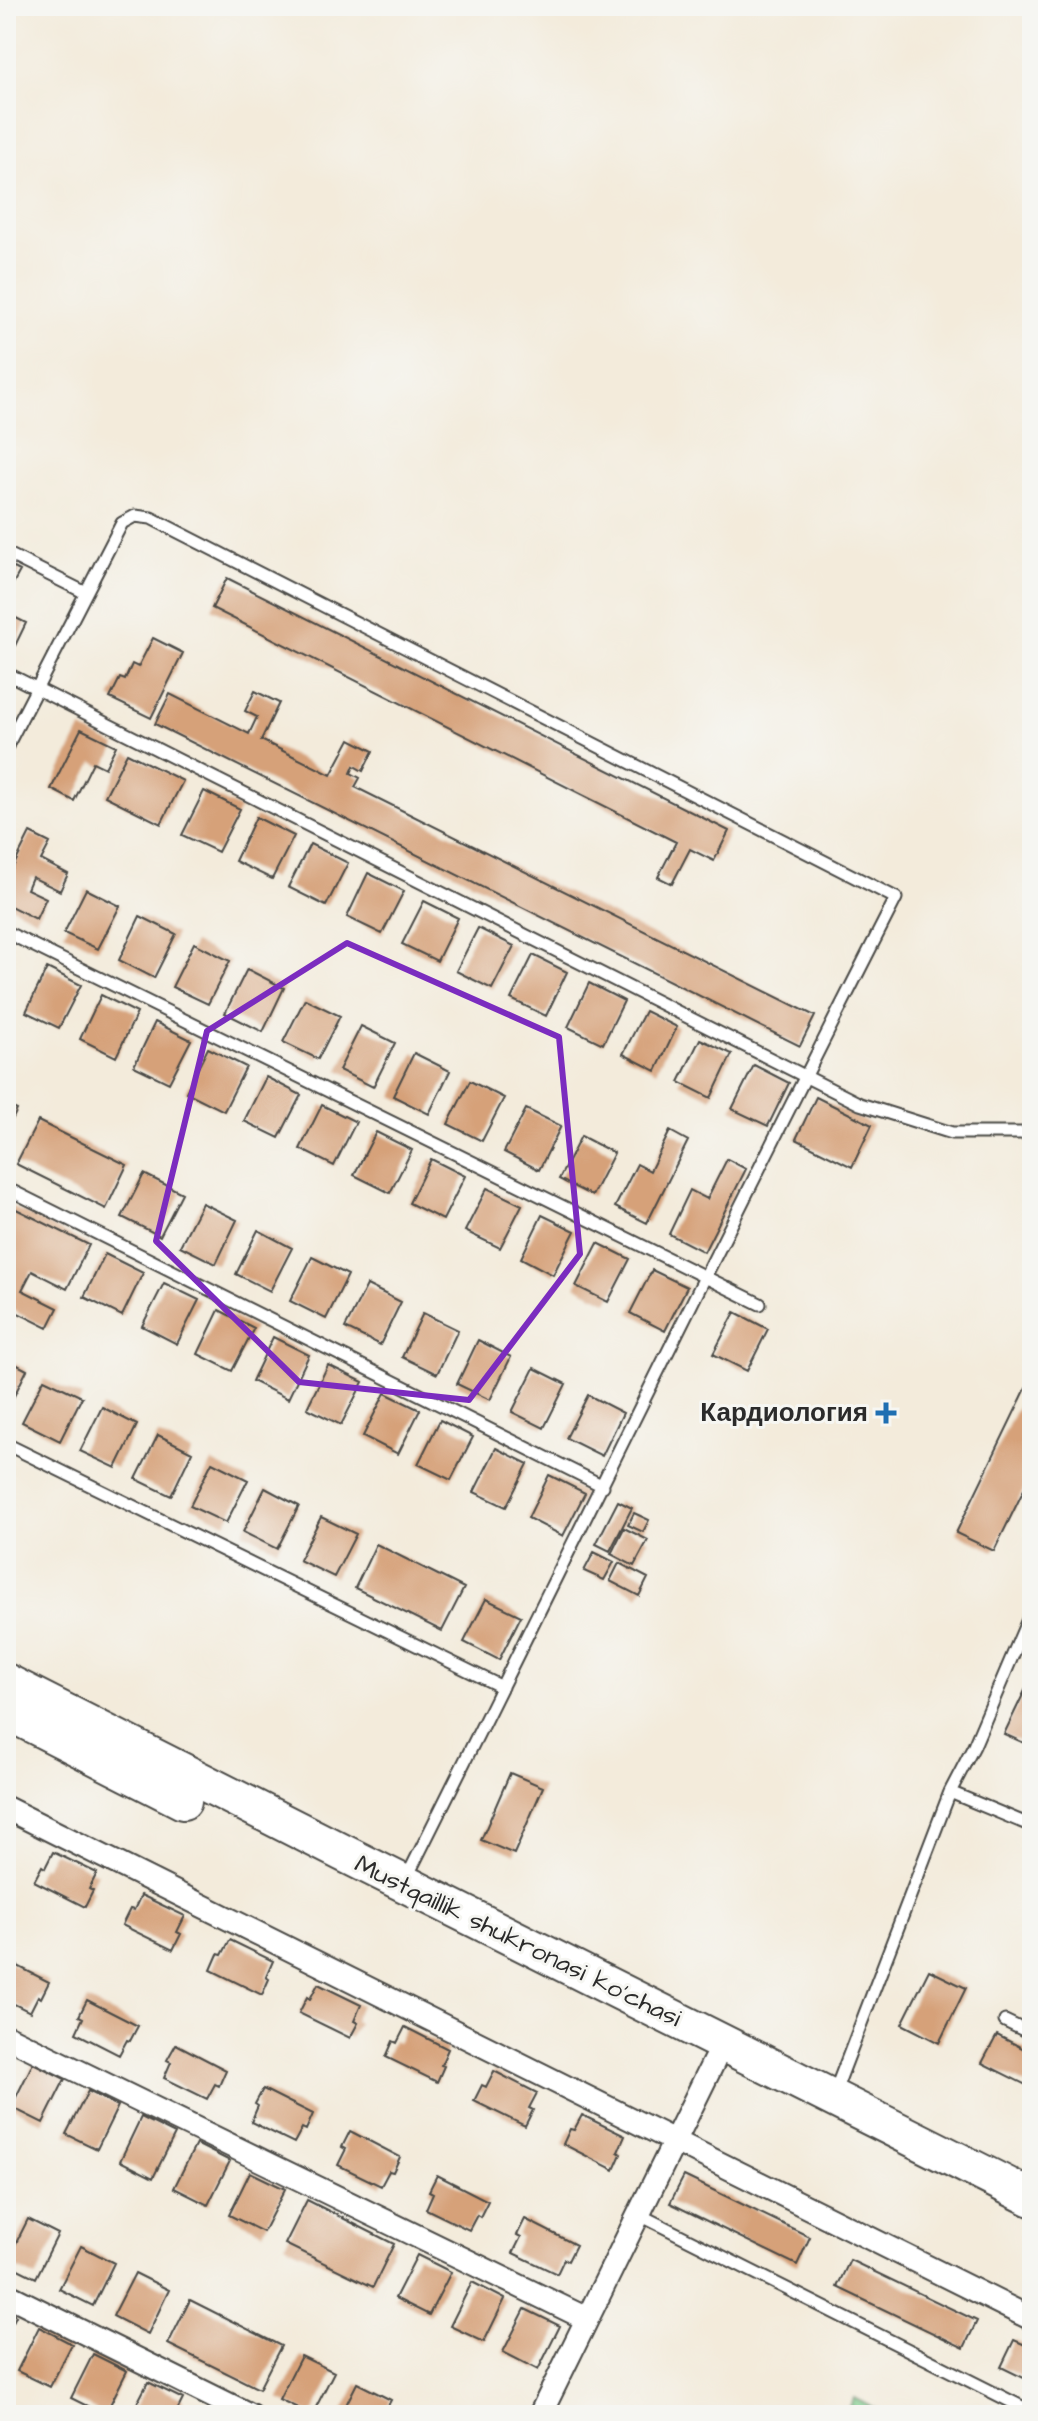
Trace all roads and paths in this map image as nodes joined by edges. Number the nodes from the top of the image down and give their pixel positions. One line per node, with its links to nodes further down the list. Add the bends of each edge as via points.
1 (6, 553): 2 (lane)
2 (86, 593): 4 (lane); 7 (lane, via 122,523 135,516 151,518 896,898)
3 (6, 673): 4 (lane)
4 (37, 688): 5 (lane); 7 (lane)
5 (6, 748)
6 (6, 932): 10 (lane)
7 (805, 1075): 8 (lane, via 860,1104 952,1133); 10 (lane)
8 (1032, 1133)
9 (6, 1188): 13 (lane)
10 (703, 1278): 11 (lane); 13 (lane)
11 (760, 1304)
12 (6, 1444): 16 (lane)
13 (603, 1486): 16 (lane)
14 (1032, 1610): 18 (lane)
15 (6, 1682): 21 (main road, Mustqaillik shukronasi ko'chasi)
16 (502, 1687): 21 (lane)
17 (6, 1711): 25 (main road, Mustqaillik shukronasi ko'chasi, via 392,1907)
18 (950, 1792): 20 (lane); 26 (lane)
19 (8, 1815): 27 (street)
20 (1032, 1826)
21 (403, 1885): 26 (main road, Mustqaillik shukronasi ko'chasi)
22 (1005, 2021): 23 (lane)
23 (1032, 2034)
24 (6, 2036): 32 (street)
25 (714, 2061): 27 (street); 30 (main road, Mustqaillik shukronasi ko'chasi)
26 (833, 2098): 28 (main road, Mustqaillik shukronasi ko'chasi)
27 (675, 2141): 29 (street); 33 (street)
28 (1032, 2198)
29 (638, 2214): 32 (street); 34 (lane)
30 (1032, 2223)
31 (6, 2294): 35 (street)
32 (587, 2319): 36 (street)
33 (1032, 2319)
34 (1032, 2412)
35 (250, 2415)
36 (540, 2415)

